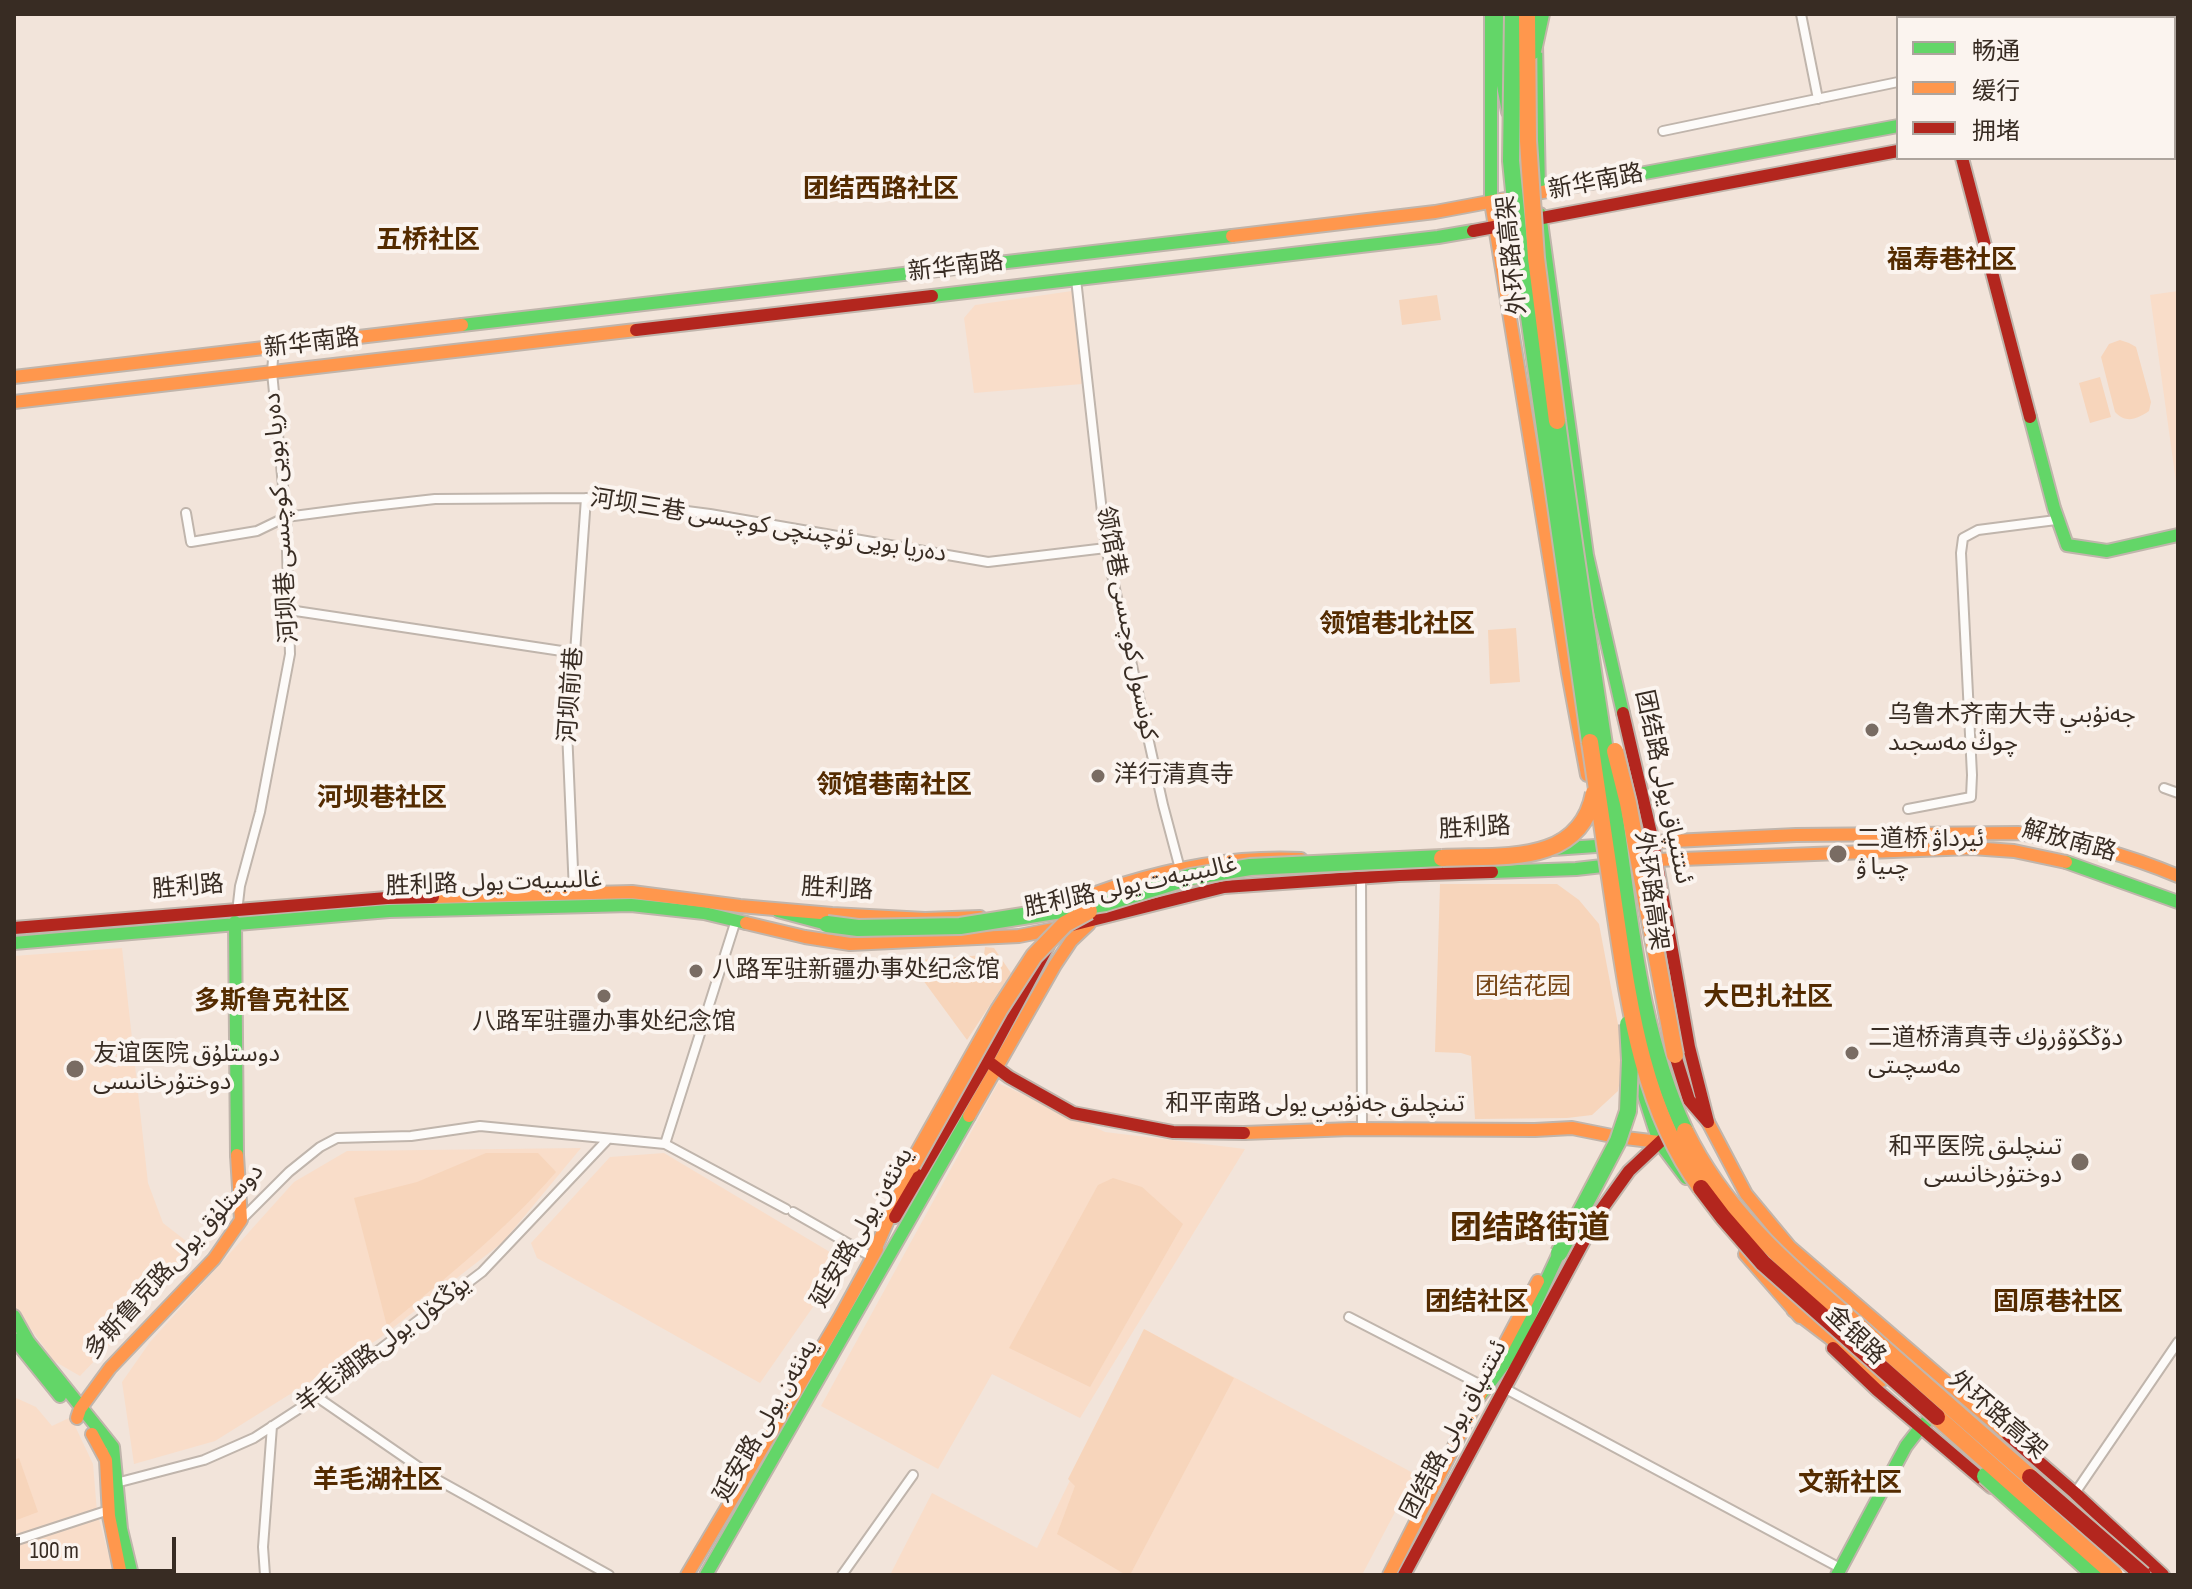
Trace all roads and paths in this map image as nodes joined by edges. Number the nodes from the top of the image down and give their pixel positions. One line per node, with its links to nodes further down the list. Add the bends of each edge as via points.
1 (1491, 14): 16 (main road)
2 (1499, 14): 11 (main road, bridge, via 1502,80)
3 (1513, 14): 11 (main road, 外环路高架, bridge)
4 (1527, 14): 7 (main road, 外环路高架, bridge)
5 (1538, 14): 7 (main road, bridge); 15 (main road, 团结路 ئىتتىپاق يولى)
6 (1801, 14): 9 (street)
7 (1527, 80): 34 (main road, 外环路高架, bridge, via 1536,258)
8 (1896, 82): 9 (street)
9 (1818, 99): 12 (street)
10 (1896, 126): 15 (main road, 新华南路)
11 (1512, 130): 35 (main road, 外环路高架, bridge, via 1521,261)
12 (1663, 131)
13 (1896, 151): 17 (main road, 新华南路)
14 (1963, 160): 29 (main road)
15 (1539, 193): 16 (main road, 新华南路); 17 (main road, 团结路 ئىتتىپاق يولى)
16 (1491, 202): 18 (main road); 19 (main road, 新华南路)
17 (1540, 218): 18 (main road, 新华南路); 39 (main road, 团结路 ئىتتىپاق يولى, via 1587,555)
18 (1494, 227): 20 (main road, 新华南路); 40 (main road)
19 (1228, 236): 20 (main road); 22 (main road, 新华南路)
20 (1231, 261): 21 (main road, 新华南路)
21 (1076, 279): 23 (main road, 新华南路); 31 (street, 领馆巷 كونسول كوچىسى)
22 (274, 347): 23 (street, 河坝巷 دەريا بويى كوچىسى); 24 (main road, 新华南路)
23 (272, 372): 25 (main road, 新华南路); 28 (street, 河坝巷 دەريا بويى كوچىسى)
24 (14, 377)
25 (14, 402)
26 (586, 498): 28 (street, 河坝三巷 دەريا بويى ئۈچىنچى كوچىسى, via 435,499); 31 (street, 河坝三巷 دەريا بويى ئۈچىنچى كوچىسى, via 988,562); 33 (street, 河坝前巷)
27 (186, 513): 28 (street, 河坝三巷 دەريا بويى ئۈچىنچى كوچىسى, via 191,542 257,531)
28 (286, 517): 32 (street, 河坝巷 دەريا بويى كوچىسى)
29 (2056, 520): 30 (main road, via 2067,545 2107,551); 38 (street, via 1978,530 1963,538 1971,797)
30 (2178, 535)
31 (1106, 548): 43 (street, 领馆巷 كونسول كوچىسى)
32 (289, 610): 33 (street); 51 (street, 河坝巷 دەريا بويى كوچىسى, via 290,654)
33 (575, 653): 46 (street, 河坝前巷, via 567,730)
34 (1593, 665): 60 (main road, bridge, via 1628,803 1675,1055 1689,1100); 98 (main road, 外环路高架, bridge, via 1637,967 1658,1062 1699,1160 1772,1251)
35 (1593, 763): 49 (main road, bridge, via 1589,814 1570,838 1552,849 1250,867 1190,877); 57 (main road, 外环路高架, bridge)
36 (2164, 788): 37 (street)
37 (2178, 793)
38 (1908, 809)
39 (1653, 842): 40 (main road, 胜利路); 41 (main road, 团结路 ئىتتىپاق يولى); 44 (main road, 胜利路, via 1810,834 2018,833 2051,837)
40 (1601, 847): 42 (main road); 43 (main road, 胜利路, via 1322,861 1248,858)
41 (1656, 860): 42 (main road, 胜利路 غالىبىيەت يولى); 48 (main road, 解放南路, via 1972,848 2014,851 2086,868); 60 (main road, 团结路 ئىتتىپاق يولى, via 1689,1047)
42 (1605, 866): 45 (main road, 胜利路 غالىبىيەت يولى); 59 (main road, via 1624,957)
43 (1180, 869): 47 (main road, 胜利路)
44 (2178, 876)
45 (1361, 877): 53 (main road, 胜利路 غالىبىيەت يولى, via 1224,887); 61 (street)
46 (574, 892): 50 (main road, 胜利路, via 632,892); 51 (main road, 胜利路, via 387,898)
47 (1074, 901): 50 (main road, 胜利路, via 992,916 925,919); 55 (main road, 延安路يەنئەن يولى)
48 (2178, 902)
49 (1105, 903): 50 (main road, bridge, via 960,926 858,928); 67 (main road, bridge, via 1065,924 1034,956 912,1165)
50 (778, 911)
51 (236, 916): 52 (main road, 胜利路 غالىبىيەت يولى, via 631,905); 54 (main road, 胜利路); 56 (main road, 胜利路); 66 (main road)
52 (736, 919): 55 (main road, 胜利路 غالىبىيەت يولى, via 850,944); 65 (street)
53 (1091, 922): 55 (main road, 胜利路 غالىبىيەت يولى); 58 (main road, 延安路 يەنئەن يولى, via 1071,941)
54 (14, 928)
55 (1057, 930): 58 (main road, 延安路يەنئەن يولى)
56 (14, 943)
57 (1624, 970): 75 (main road, bridge, via 1630,1060 1628,1111 1618,1141 1513,1352); 97 (main road, 外环路高架, bridge, via 1658,1108 1686,1168 1723,1217 1763,1263)
58 (991, 1064): 61 (main road, 和平南路 تىنچلىق جەنۇبىي يولى, via 1073,1113 1173,1132); 67 (main road, 延安路يەنئەن يولى); 92 (main road, 延安路 يەنئەن يولى)
59 (1640, 1083): 62 (main road, 团结路 ئىتتىپاق يولى); 64 (main road, 金银路)
60 (1708, 1122): 64 (main road, 团结路 ئىتتىپاق يولى); 68 (main road, 金银路, via 1746,1194 1790,1247)
61 (1362, 1129): 62 (main road, 和平南路 تىنچلىق جەنۇبىي يولى, via 1572,1128)
62 (1617, 1137): 64 (main road, 和平南路 تىنچلىق جەنۇبىي يولى); 75 (main road, 团结路 ئىتتىپاق يولى)
63 (608, 1139): 65 (street, 多斯鲁克路دوستلۇق يولى); 66 (street, 多斯鲁克路دوستلۇق يولى, via 480,1126 411,1136 337,1138 289,1172); 77 (street, 羊毛湖路يۇڭكۆل يولى, via 482,1272)
64 (1659, 1142): 69 (main road, 金银路); 74 (main road, 团结路 ئىتتىپاق يولى, via 1629,1171 1599,1213)
65 (665, 1144): 67 (street)
66 (241, 1220): 78 (main road, 多斯鲁克路دوستلۇق يولى, via 214,1259 110,1368)
67 (872, 1257): 91 (main road, 延安路يەنئەن يولى)
68 (1829, 1281): 76 (main road, 金银路); 98 (main road, via 1850,1306 2120,1544)
69 (1793, 1310): 80 (main road, 金银路); 96 (main road, bridge, via 1855,1357)
70 (14, 1316): 78 (main road)
71 (1349, 1317): 75 (street)
72 (14, 1339): 78 (main road)
73 (2178, 1342): 83 (street)
74 (1504, 1388): 86 (street); 95 (main road, 团结路 ئىتتىپاق يولى)
75 (1482, 1391): 94 (main road, 团结路 ئىتتىپاق يولى)
76 (1957, 1391): 80 (main road); 83 (main road, 金银路)
77 (317, 1397): 79 (street, 羊毛湖路يۇڭكۆل يولى); 90 (street, via 436,1479)
78 (79, 1413): 82 (main road, via 113,1447); 84 (main road, via 106,1460)
79 (272, 1426): 82 (street, 羊毛湖路يۇڭكۆل يولى, via 204,1460); 89 (street)
80 (1920, 1428): 86 (main road); 96 (main road, 金银路)
81 (913, 1475): 93 (street)
82 (116, 1483): 88 (main road)
83 (2075, 1493): 99 (main road, 金银路)
84 (109, 1510): 85 (street); 87 (main road)
85 (14, 1541)
86 (1839, 1572)
87 (121, 1575)
88 (132, 1575)
89 (265, 1575)
90 (609, 1575)
91 (687, 1575)
92 (706, 1575)
93 (842, 1575)
94 (1389, 1575)
95 (1404, 1575)
96 (2095, 1575)
97 (2115, 1575)
98 (2145, 1575)
99 (2163, 1575)

